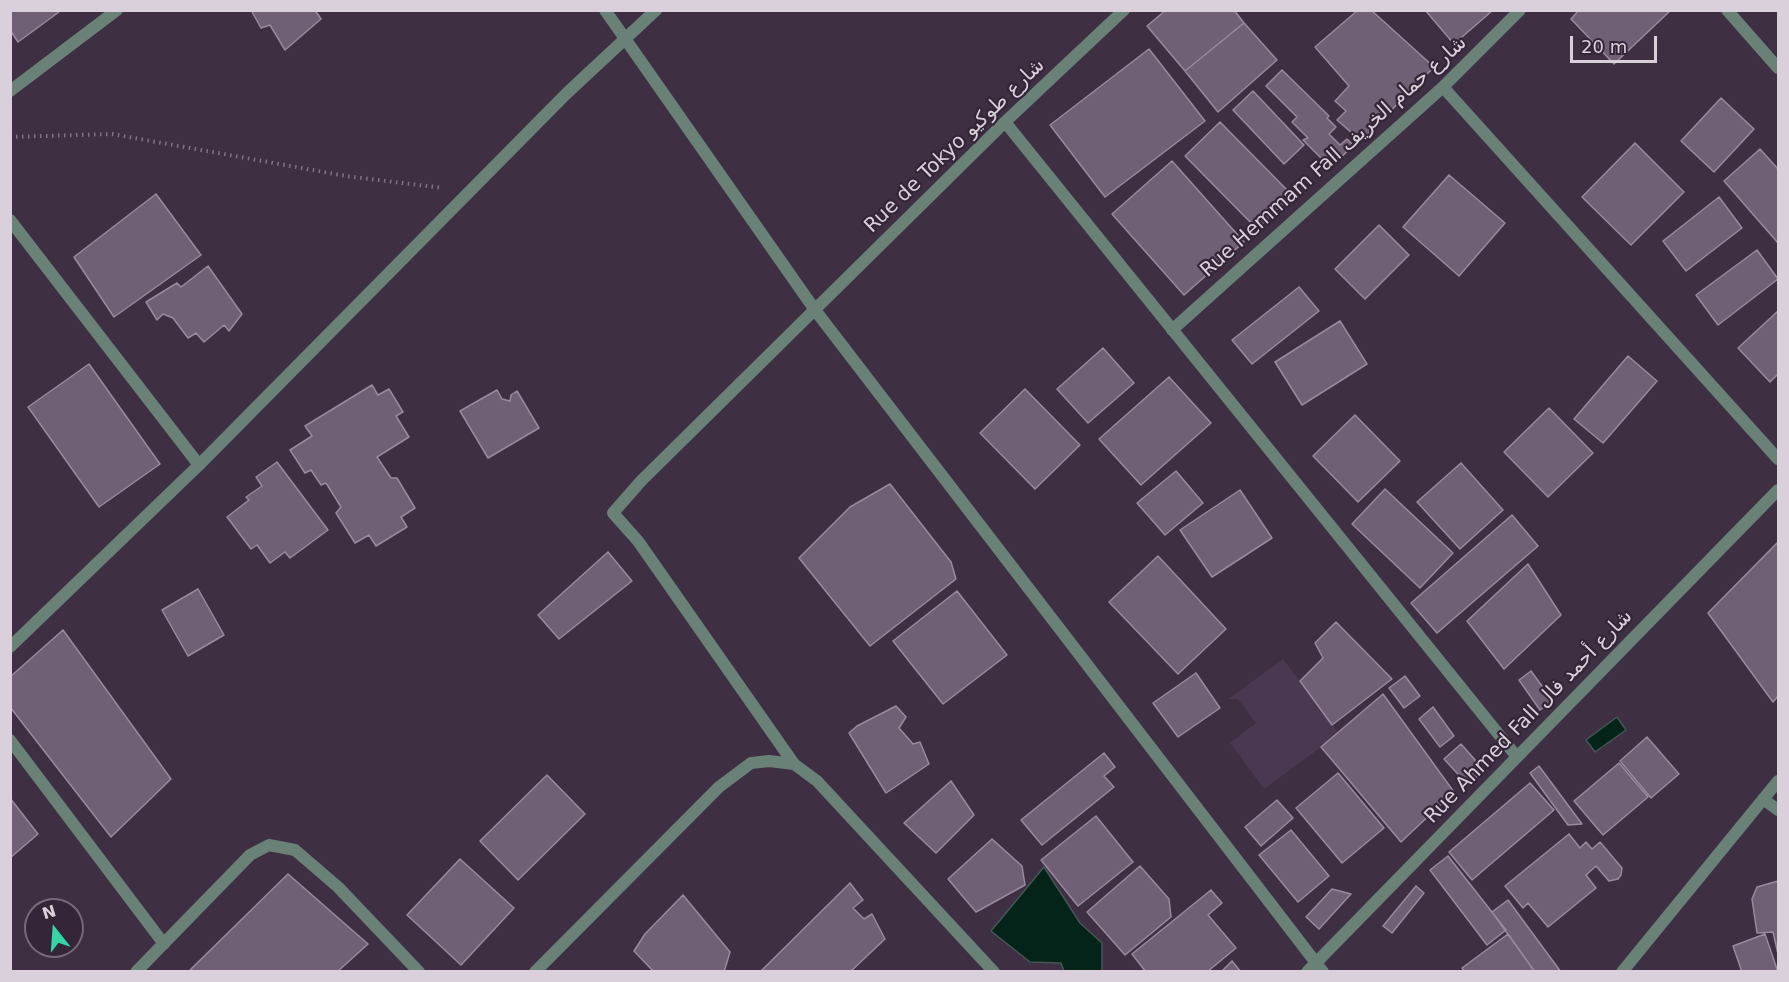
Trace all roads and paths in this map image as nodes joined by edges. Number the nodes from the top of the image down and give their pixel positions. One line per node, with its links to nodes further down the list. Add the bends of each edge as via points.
1 (117, 10): 10 (street)
2 (605, 10): 7 (street)
3 (656, 10): 7 (street)
4 (1124, 10): 11 (street, Rue de Tokyo شارع طوكيو)
5 (1520, 10): 9 (street, Rue Hemmam Fall شارع حمام الخريف)
6 (1727, 10): 8 (street)
7 (625, 40): 13 (street); 15 (street)
8 (1779, 68)
9 (1443, 87): 16 (street, Rue Hemmam Fall شارع حمام الخريف); 17 (street)
10 (10, 91)
11 (1005, 122): 15 (street, Rue de Tokyo شارع طوكيو); 16 (street)
12 (10, 137): 13 (path, via 112,134 346,176)
13 (467, 192): 18 (street)
14 (10, 220): 18 (street)
15 (815, 310): 23 (street, Rue de Tokyo شارع طوكيو, via 613,513 638,540); 28 (street)
16 (1172, 330): 22 (street)
17 (1779, 459)
18 (199, 465): 20 (street)
19 (1779, 490): 22 (street, Rue Ahmed Fall شارع أحمد فال)
20 (10, 647)
21 (10, 740): 27 (street)
22 (1517, 757): 28 (street, Rue Ahmed Fall شارع أحمد فال)
23 (795, 764): 31 (street, via 751,763 719,787); 32 (street, via 817,781)
24 (1779, 781): 25 (street)
25 (1763, 799): 26 (street); 33 (street)
26 (1779, 810)
27 (164, 944): 29 (street); 30 (street, via 250,855 268,845 295,850 338,886)
28 (1315, 969)
29 (136, 972)
30 (419, 972)
31 (535, 972)
32 (994, 972)
33 (1622, 972)

